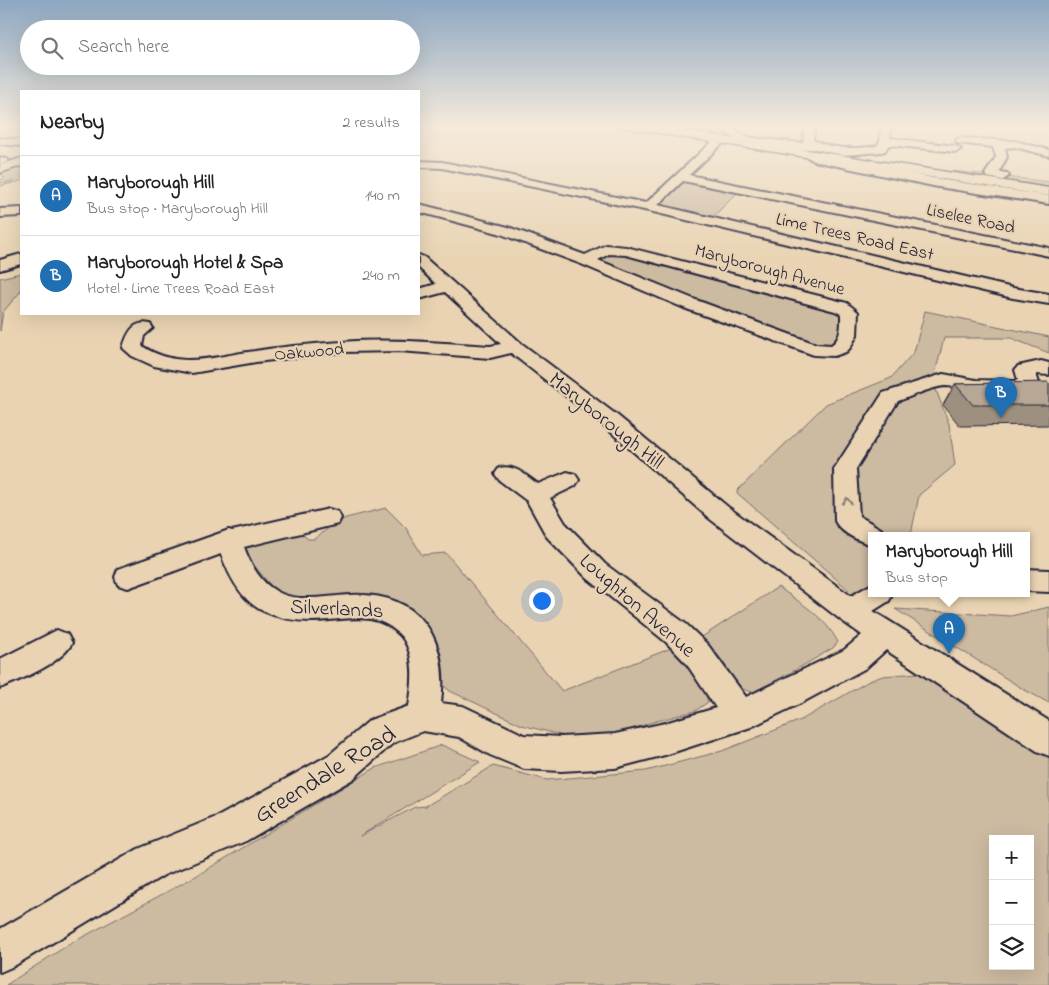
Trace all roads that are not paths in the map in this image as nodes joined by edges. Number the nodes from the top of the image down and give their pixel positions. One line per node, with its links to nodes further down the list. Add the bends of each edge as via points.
1 (471, 171): 13 (street, Lime Trees Road East, via 554,188 552,190 557,194 579,202 614,201)
2 (687, 171): 9 (street)
3 (871, 171): 11 (street)
4 (927, 171): 10 (main road)
5 (941, 171): 7 (street)
6 (993, 171): 8 (street, via 991,174)
7 (948, 172)
8 (1003, 176)
9 (680, 177): 13 (street); 16 (street, Liselee Road)
10 (1049, 192)
11 (1049, 200)
12 (420, 208): 19 (street, Maryborough Avenue, via 503,230)
13 (650, 208): 23 (street, Lime Trees Road East)
14 (20, 212): 15 (street)
15 (0, 213)
16 (1049, 252)
17 (20, 259): 20 (street)
18 (420, 261): 21 (street, Maryborough Hill)
19 (586, 261): 19 (street, Maryborough Avenue, via 690,304 814,349 835,350 844,343 850,330 849,312 841,307 626,251 606,249)
20 (0, 265)
21 (448, 286): 22 (street); 25 (street, Maryborough Hill)
22 (420, 294)
23 (1049, 299)
24 (144, 328): 25 (street, Oakwood, via 136,334 132,348 145,357 182,367 343,346 490,352)
25 (515, 347): 37 (street, Maryborough Hill, via 611,421 719,513)
26 (1049, 369): 31 (street, one-way to 26, via 847,522 845,469 890,397 943,380 976,386 1016,387 1029,383 1025,370)
27 (507, 474): 29 (street, Loughton Avenue)
28 (567, 480): 29 (street)
29 (536, 495): 42 (street, Loughton Avenue, via 556,530 596,571 676,633 697,654)
30 (329, 518): 32 (street)
31 (868, 534)
32 (228, 540): 33 (street); 41 (street, Silverlands, via 238,568 263,596 274,603 308,609 378,606 396,612 411,626 423,645 428,691)
33 (128, 577)
34 (1030, 580): 35 (street)
35 (1049, 581)
36 (872, 597): 37 (street)
37 (851, 612): 38 (street, Maryborough Hill)
38 (884, 634): 42 (street, Greendale Road, via 855,659); 43 (street, Maryborough Hill)
39 (57, 643): 40 (street)
40 (0, 674)
41 (423, 716): 42 (street, Greendale Road, via 463,722 524,752 561,754 615,751 665,740); 44 (street, Greendale Road, via 382,731 341,767 233,828 151,862)
42 (740, 716)
43 (1049, 740)
44 (0, 952)

